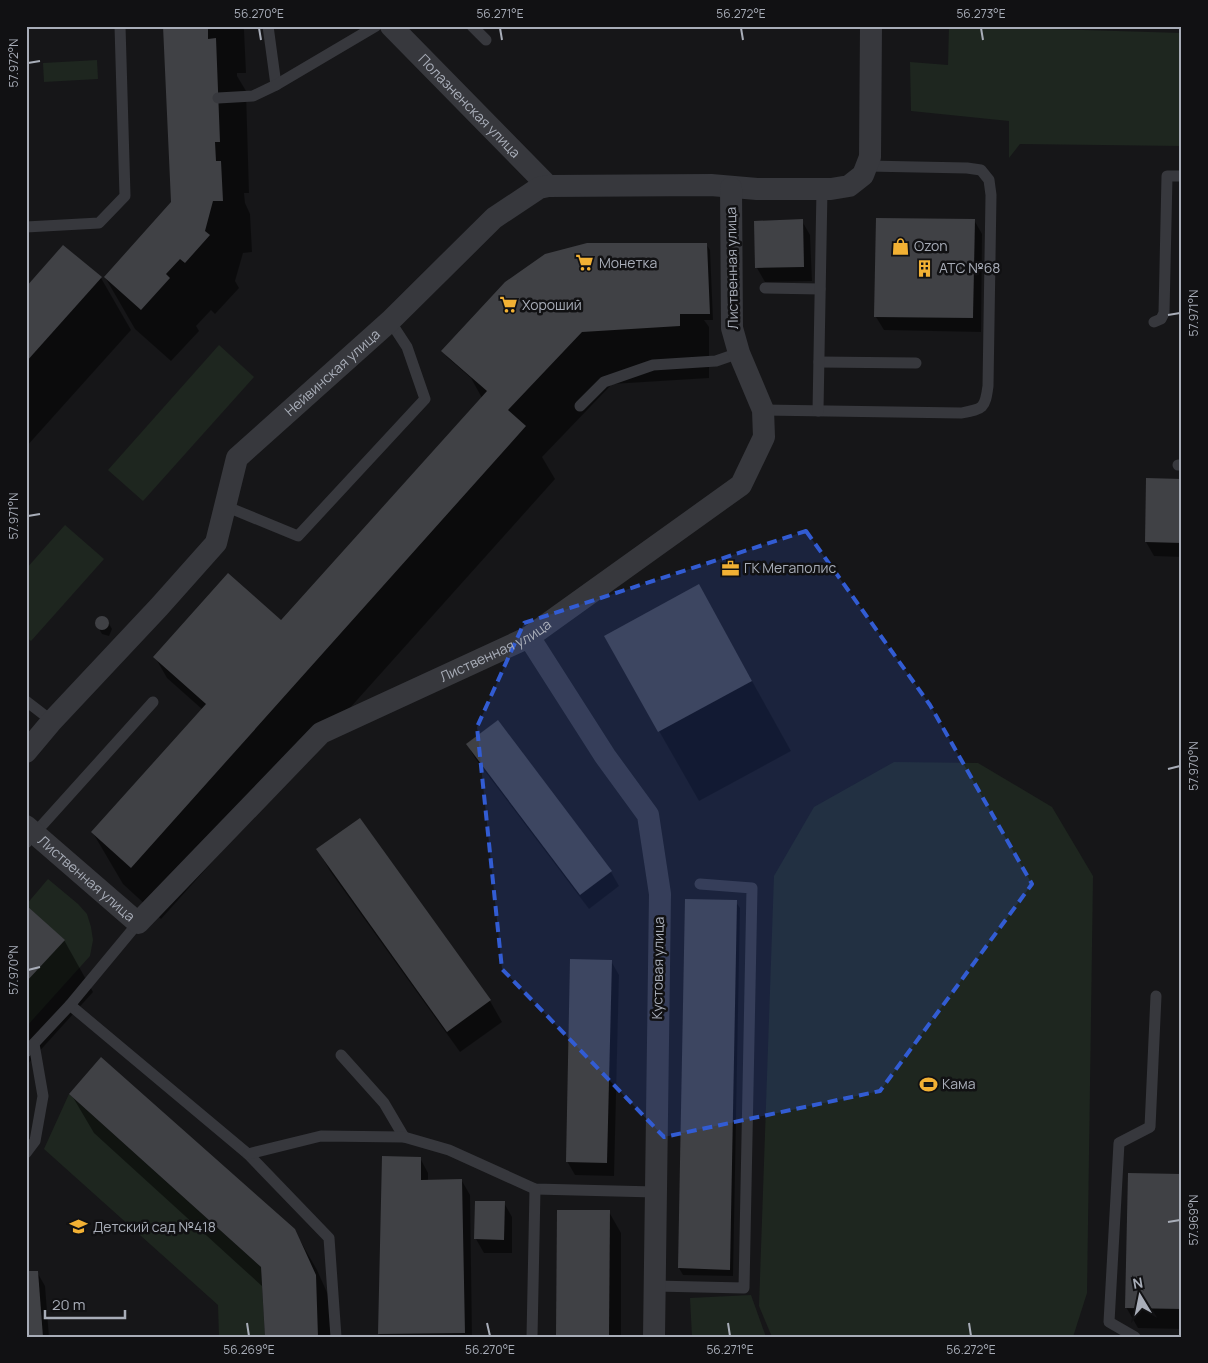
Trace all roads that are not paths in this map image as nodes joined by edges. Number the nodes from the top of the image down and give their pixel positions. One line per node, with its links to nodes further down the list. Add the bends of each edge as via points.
1 (120, 26): 15 (lane, via 126,196 99,223)
2 (268, 26): 8 (lane)
3 (376, 26): 8 (lane)
4 (391, 26): 12 (street, Полазненская улица)
5 (472, 26): 7 (lane)
6 (871, 26): 10 (street, via 870,157)
7 (486, 40)
8 (276, 85): 9 (lane, via 253,96)
9 (218, 98)
10 (867, 166): 14 (street, Нейвинская улица, via 863,175 849,186); 25 (lane, via 967,168 981,170 989,180 986,402 979,410 961,413)
11 (1182, 176): 19 (lane, via 1167,176 1164,313)
12 (548, 186): 13 (street, Нейвинская улица, via 711,185); 18 (street, Нейвинская улица, via 539,188 494,218)
13 (731, 188): 14 (street, Нейвинская улица); 20 (street, Лиственная улица, via 732,328)
14 (822, 189): 17 (lane)
15 (26, 227)
16 (766, 288): 17 (lane)
17 (820, 289): 21 (lane)
18 (390, 321): 26 (street, Нейвинская улица, via 237,458); 26 (lane, via 407,347 425,399 298,536)
19 (1154, 322)
20 (739, 353): 23 (lane, via 716,360 653,365 604,382); 24 (street, Лиственная улица)
21 (819, 362): 22 (lane); 25 (lane)
22 (916, 363)
23 (580, 406)
24 (763, 410): 25 (lane); 27 (street, Лиственная улица, via 764,437 741,485)
25 (818, 411)
26 (225, 506): 30 (street, Нейвинская улица, via 216,543)
27 (529, 637): 34 (street, Лиственная улица, via 321,733); 43 (street, Кустовая улица, via 605,756 648,816 660,894)
28 (26, 701): 30 (lane)
29 (153, 702): 32 (lane)
30 (52, 721): 31 (street, Нейвинская улица)
31 (26, 752)
32 (29, 834): 34 (street, Лиственная улица)
33 (700, 884): 44 (lane, via 752,888 744,1288)
34 (138, 923): 36 (lane)
35 (1156, 996): 48 (lane, via 1150,1127 1119,1143 1109,1322)
36 (70, 1005): 37 (lane); 41 (lane)
37 (30, 1048): 40 (lane, via 42,1096 35,1141)
38 (341, 1055): 39 (lane, via 384,1103)
39 (404, 1137): 41 (lane, via 321,1136); 42 (lane, via 449,1150)
40 (26, 1153)
41 (248, 1154): 45 (lane, via 329,1238)
42 (535, 1189): 43 (lane); 46 (lane)
43 (655, 1192): 44 (street, Кустовая улица)
44 (655, 1286): 47 (street, Кустовая улица)
45 (336, 1337)
46 (532, 1337)
47 (654, 1337)
48 (1135, 1337)

